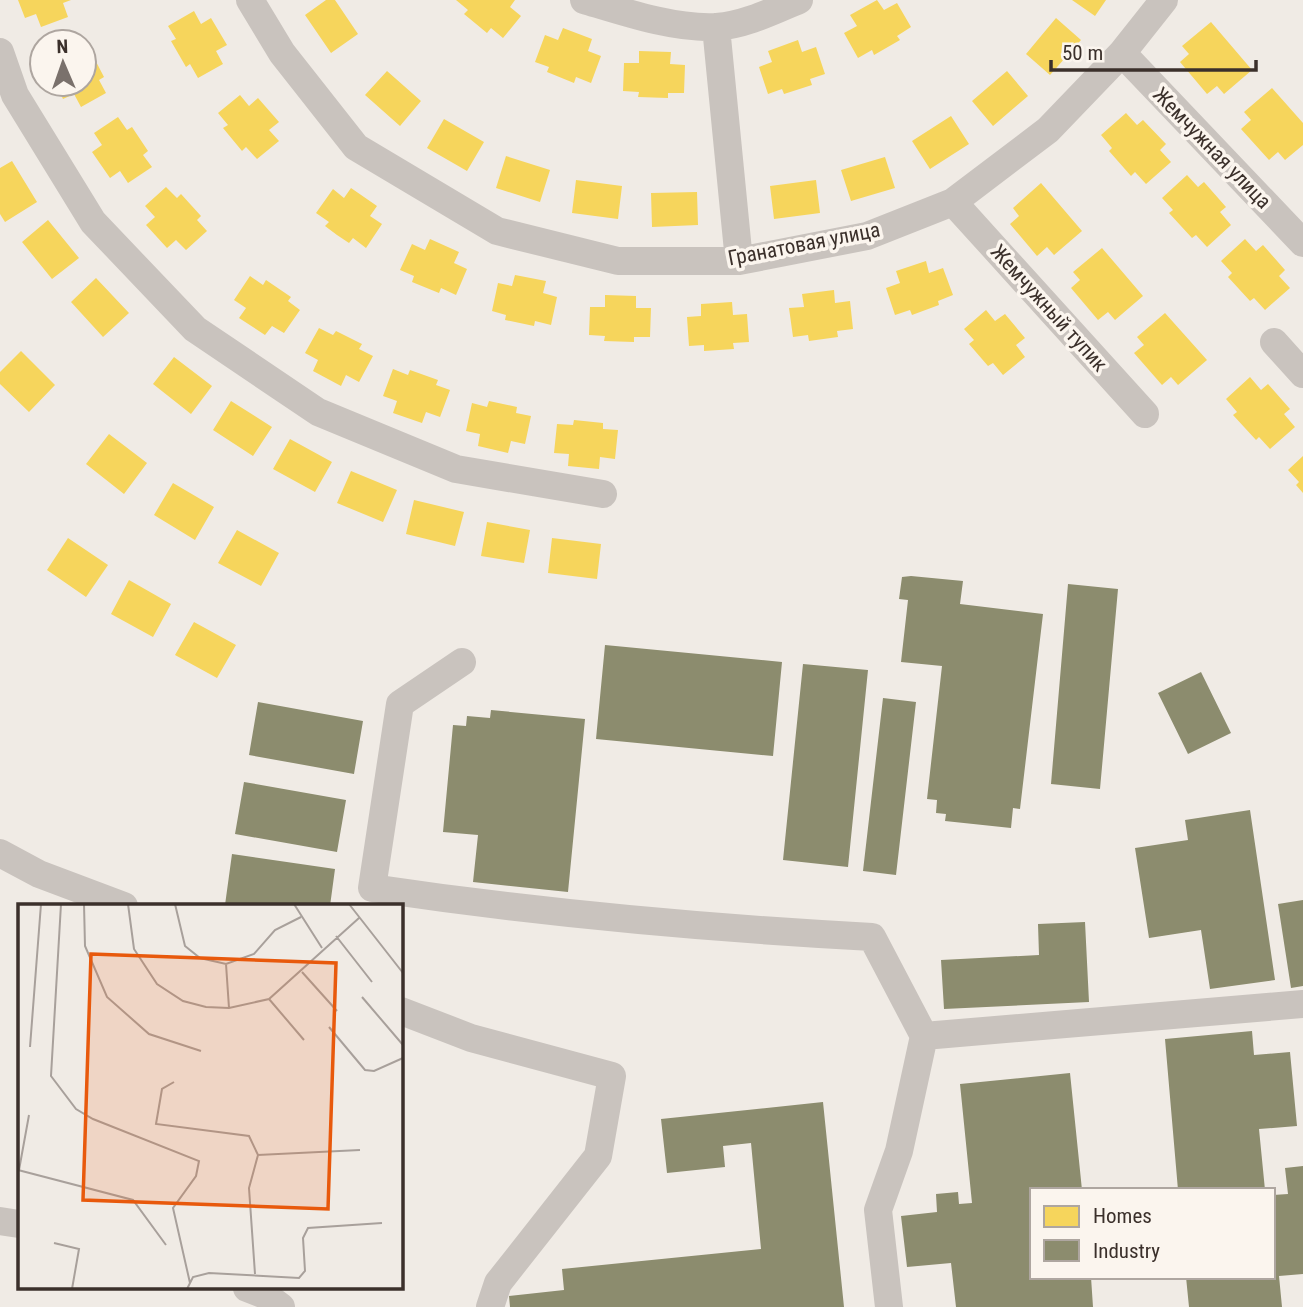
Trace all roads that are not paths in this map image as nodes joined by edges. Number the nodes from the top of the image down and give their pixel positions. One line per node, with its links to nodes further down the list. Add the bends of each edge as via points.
1 (250, 0): 10 (street, Гранатовая улица, via 282,52 356,147 497,231 618,261)
2 (584, 0): 5 (street, via 643,18)
3 (799, 0): 5 (street, via 750,20)
4 (1164, 0): 7 (street, Гранатовая улица)
5 (716, 27): 10 (street)
6 (0, 52): 14 (street, via 15,95 93,222 195,329 318,412 456,469)
7 (1122, 53): 8 (street, Гранатовая улица, via 1048,130); 9 (street, Жемчужная улица)
8 (953, 202): 10 (street, Гранатовая улица, via 867,236); 13 (street, Жемчужный тупик)
9 (1303, 243)
10 (739, 261)
11 (1274, 342): 12 (street)
12 (1303, 374)
13 (1145, 414)
14 (603, 494)
15 (462, 662): 20 (street, via 400,704 372,888 709,929 872,937)
16 (0, 853): 17 (street, via 39,874)
17 (119, 904)
18 (1303, 1004): 20 (street)
19 (402, 1011): 25 (street, via 471,1038 612,1076 598,1156 498,1283)
20 (924, 1036): 26 (street, via 900,1151 878,1210)
21 (0, 1221): 22 (street)
22 (18, 1224)
23 (252, 1290): 24 (street)
24 (281, 1307)
25 (490, 1307)
26 (889, 1307)

